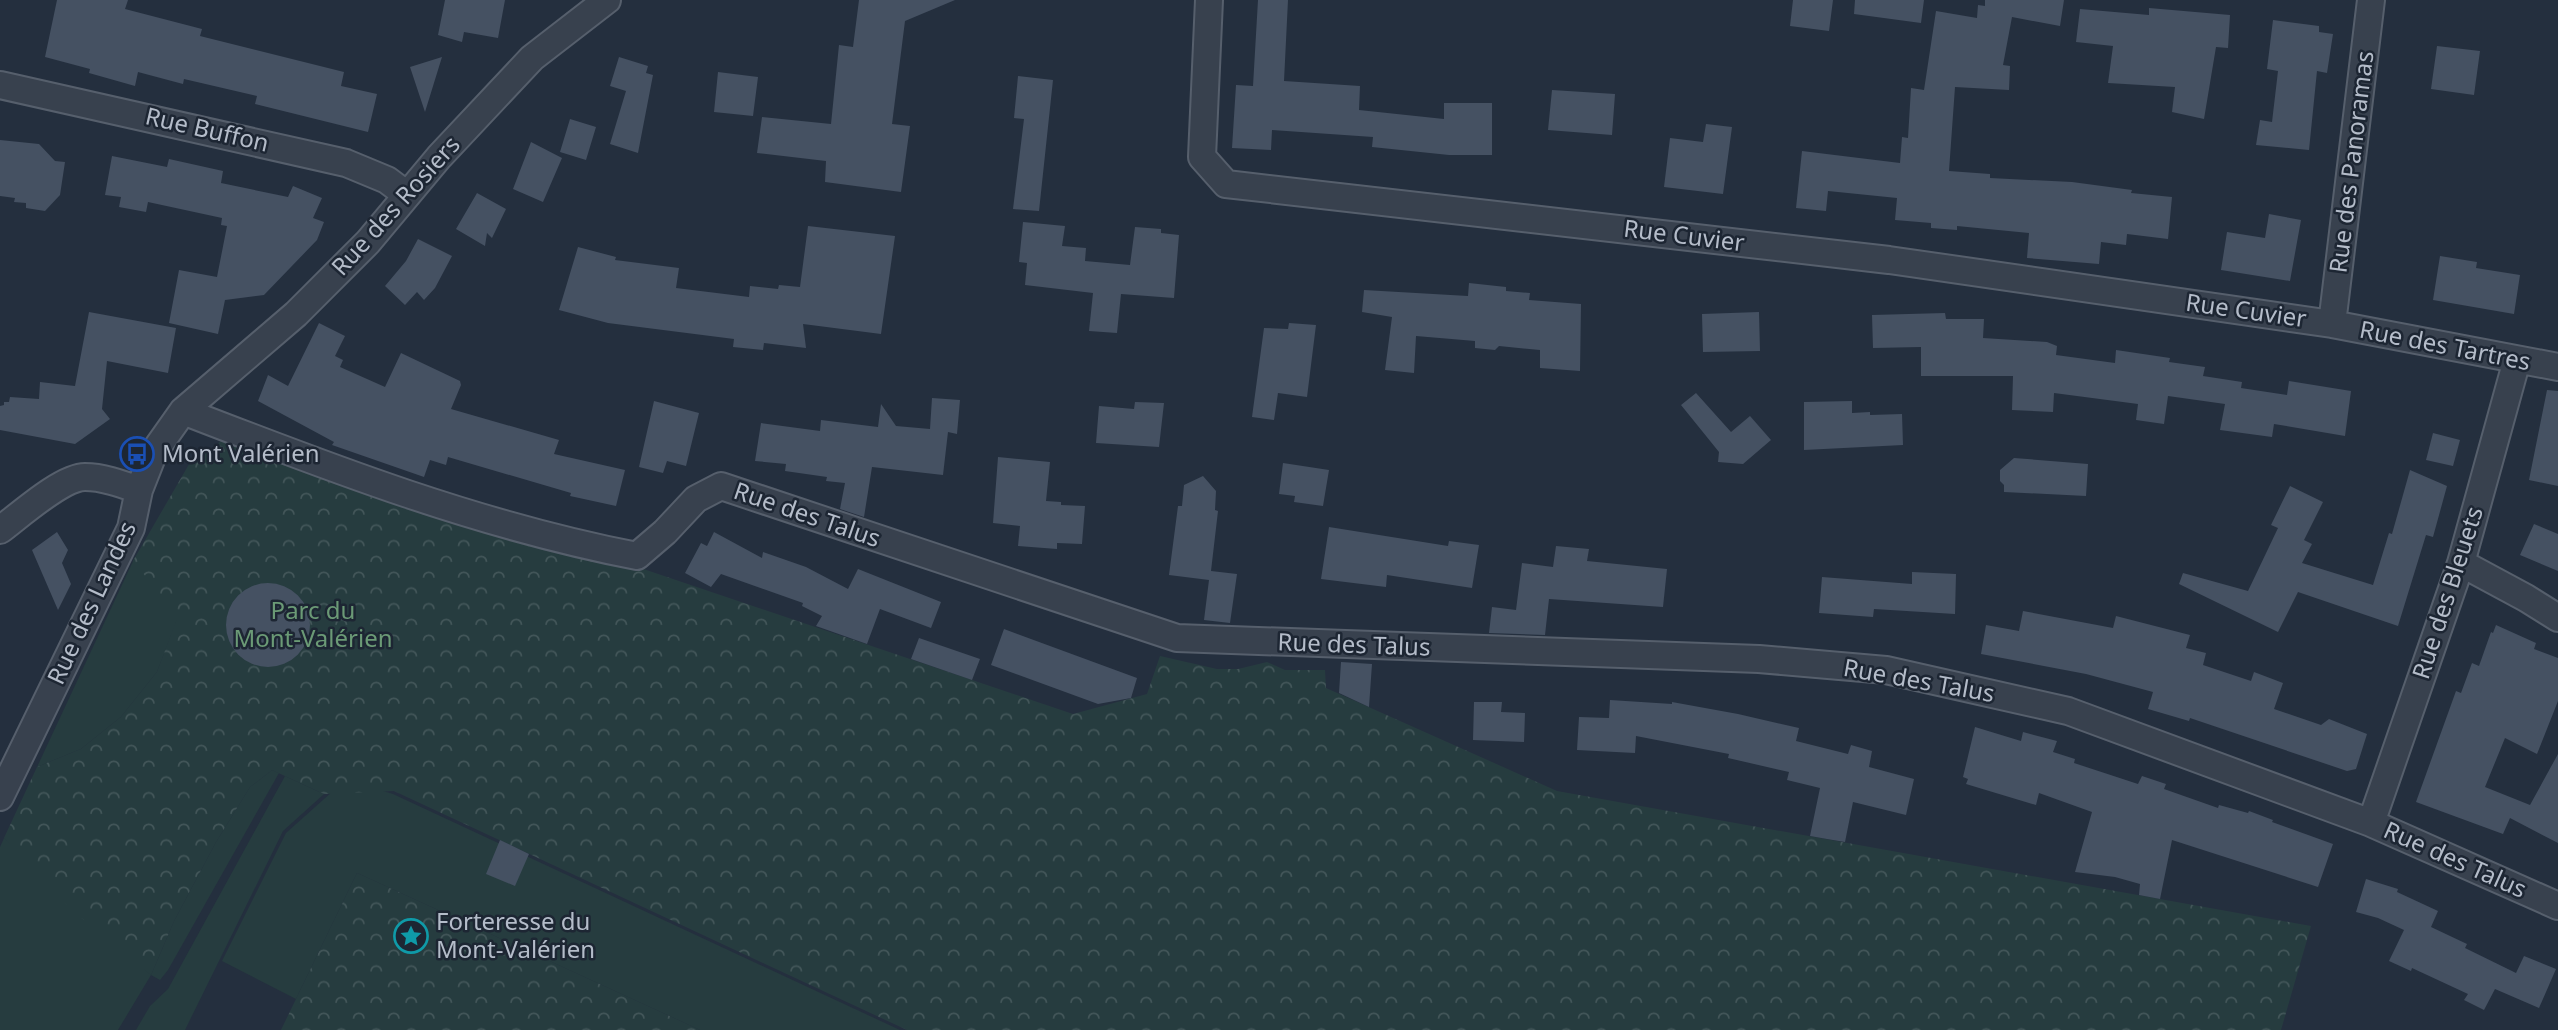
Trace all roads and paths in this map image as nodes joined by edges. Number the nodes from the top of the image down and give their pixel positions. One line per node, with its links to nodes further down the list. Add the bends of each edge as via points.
1 (607, 0): 5 (street, Rue des Rosiers, via 532,58)
2 (1209, 0): 6 (street, Rue Cuvier, via 1202,157 1226,184 1889,260)
3 (2370, 0): 6 (street, Rue des Panoramas)
4 (0, 85): 5 (street, Rue Buffon, via 346,163 387,180)
5 (407, 195): 9 (street, Rue des Rosiers, via 368,242 296,314)
6 (2332, 324): 7 (street, Rue des Tartres)
7 (2517, 360): 8 (street, Rue des Tartres); 12 (street, Rue des Bleuets)
8 (2558, 367)
9 (183, 411): 10 (street, Rue des Landes, via 154,453); 15 (street, Rue des Talus, via 386,487 572,544 637,556 696,499 721,486 1177,638 1759,659 1886,670 2068,711)
10 (139, 490): 11 (street, via 83,477 67,482); 14 (street, Rue des Landes, via 131,528)
11 (0, 530)
12 (2461, 563): 13 (street); 15 (street, Rue des Bleuets)
13 (2558, 618)
14 (0, 797)
15 (2371, 823): 16 (street, Rue des Talus)
16 (2558, 906)

